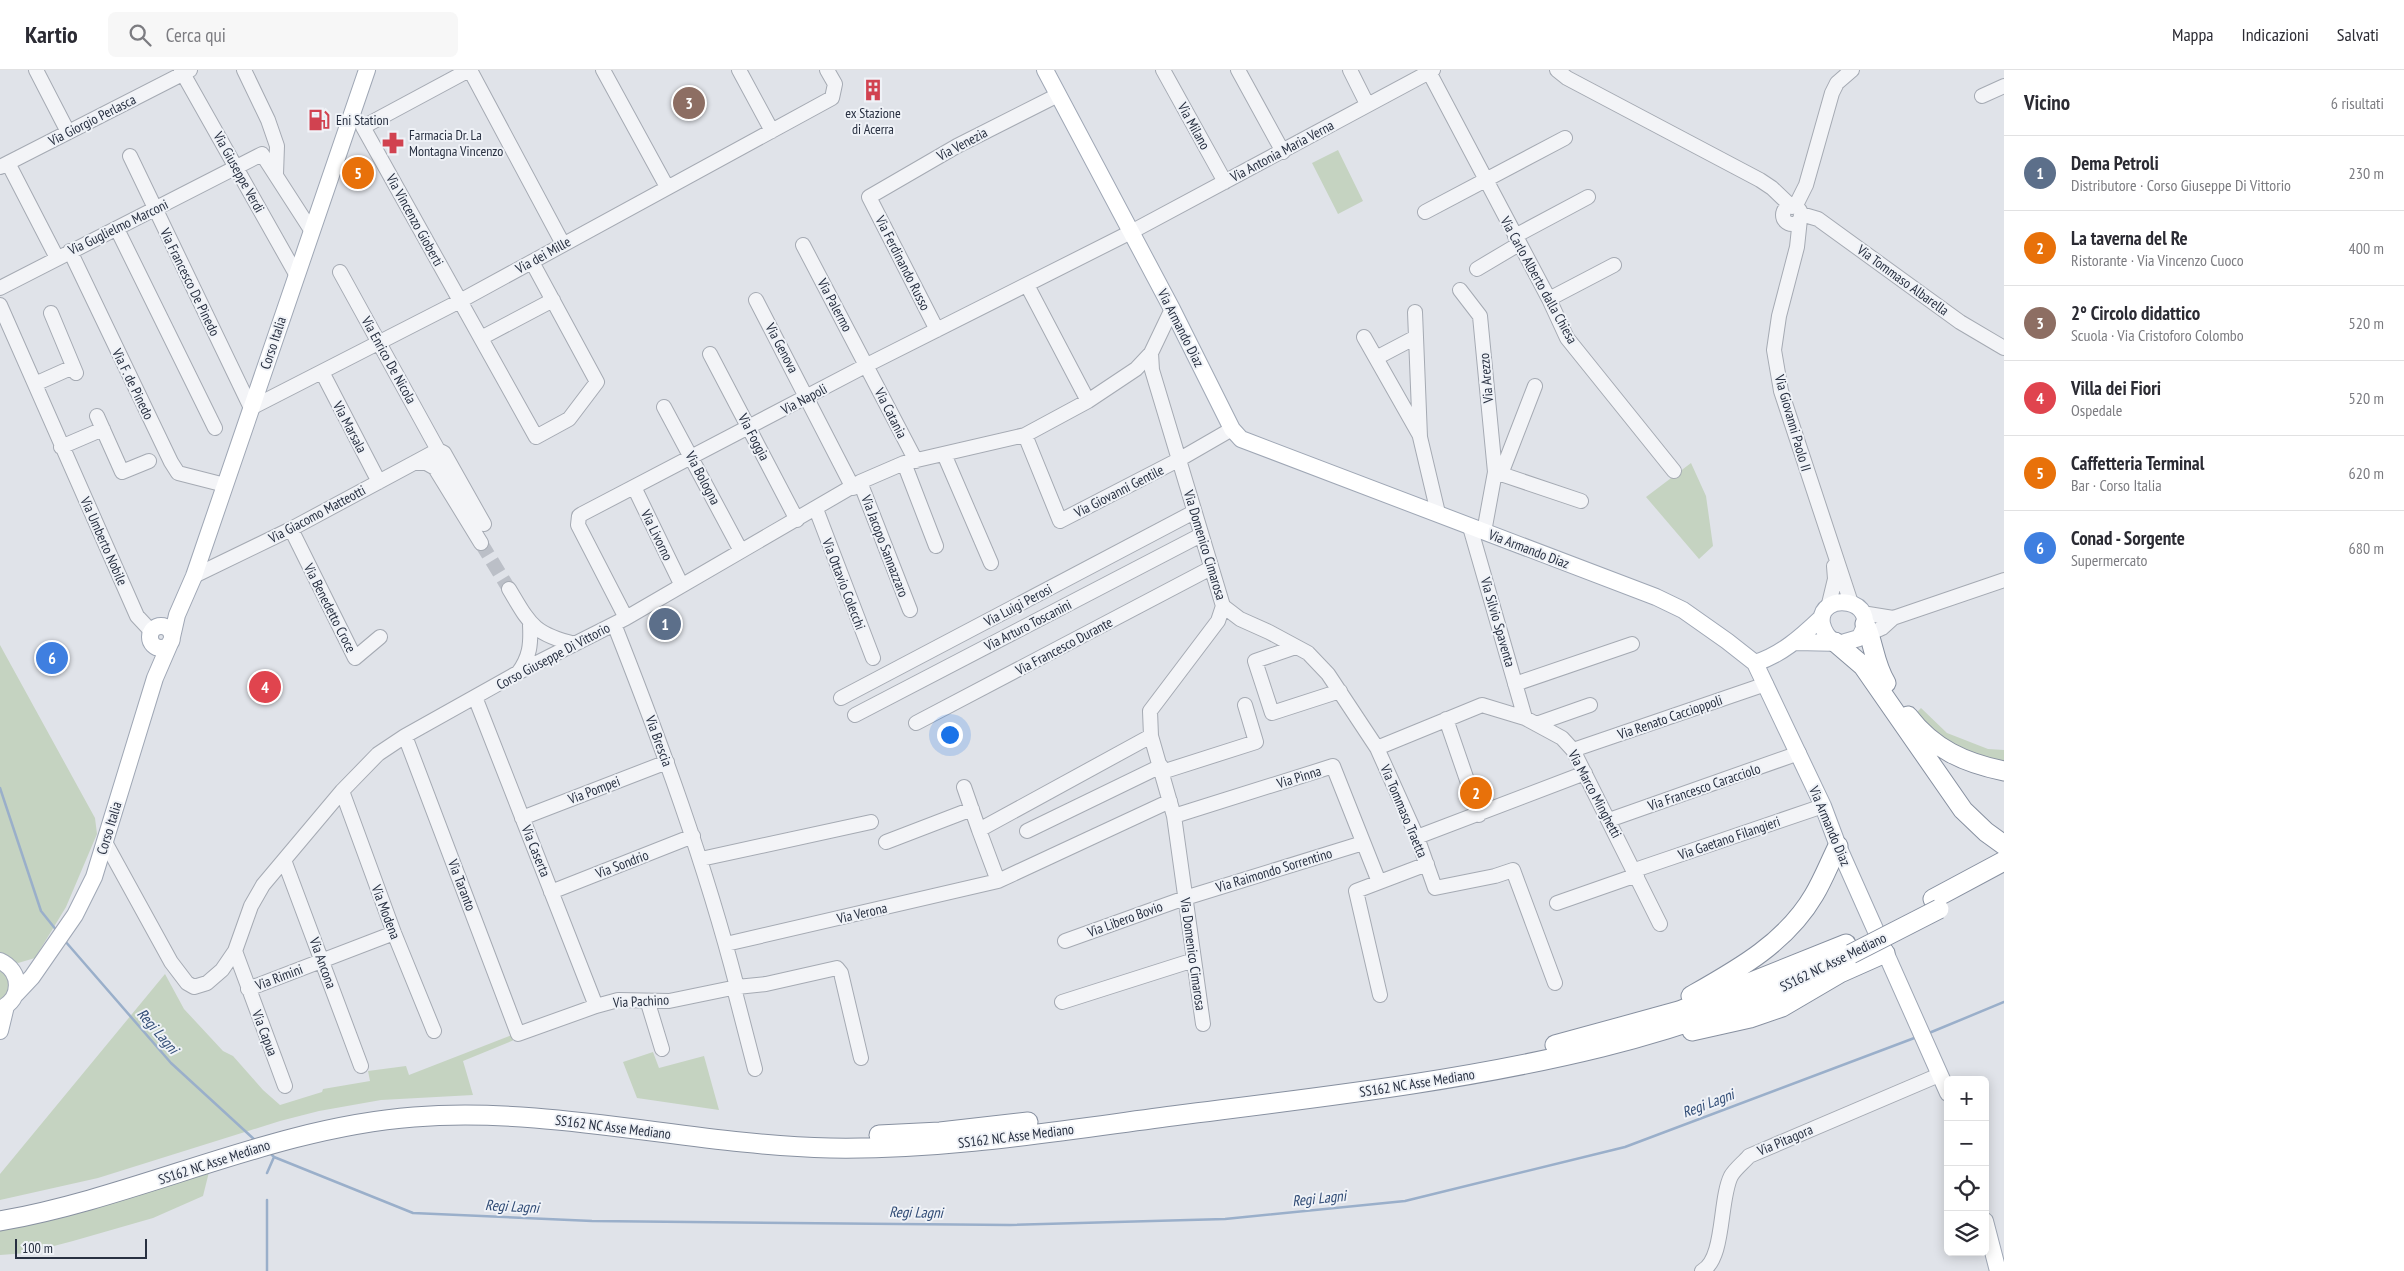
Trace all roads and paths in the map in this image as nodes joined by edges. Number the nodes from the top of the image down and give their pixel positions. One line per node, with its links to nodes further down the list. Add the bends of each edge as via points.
1 (36, 70): 22 (street)
2 (366, 70): 20 (main road, Corso Italia)
3 (469, 70): 20 (street); 41 (street)
4 (604, 70): 31 (street)
5 (739, 70): 21 (street)
6 (827, 70): 21 (street, Via dei Mille, via 835,84 832,98)
7 (1045, 70): 17 (main road, Via Armando Diaz)
8 (1163, 70): 30 (street, Via Milano)
9 (1238, 70): 24 (street)
10 (1350, 70): 19 (street)
11 (1557, 70): 36 (street, via 1760,180 1772,188)
12 (1852, 70): 36 (street, via 1837,82 1832,92 1806,185)
13 (185, 71): 22 (street, Via Giorgio Perlasca); 27 (street, Via Giuseppe Verdi)
14 (1430, 71): 19 (street, Via Antonia Maria Verna); 29 (street, Via Carlo Alberto dalla Chiesa)
15 (247, 72): 28 (street, via 278,146)
16 (2004, 86): 18 (street)
17 (1058, 96): 32 (street, Via Venezia, via 957,146); 39 (main road, Via Armando Diaz)
18 (1982, 96)
19 (1367, 104): 24 (street, Via Antonia Maria Verna)
20 (356, 126): 38 (main road, Corso Italia); 56 (street, Via Vincenzo Gioberti)
21 (772, 131): 31 (street, Via dei Mille)
22 (68, 132): 26 (street, Via Giorgio Perlasca)
23 (1565, 138): 29 (street)
24 (1283, 152): 30 (street, Via Antonia Maria Verna)
25 (130, 156): 34 (street, Via Francesco De Pinedo)
26 (4, 165): 44 (street)
27 (237, 168): 28 (street, Via Guglielmo Marconi, via 262,154); 34 (street, Via Guglielmo Marconi); 49 (street, Via Giuseppe Verdi)
28 (276, 174): 38 (street)
29 (1484, 180): 35 (street); 40 (street, Via Carlo Alberto dalla Chiesa)
30 (1225, 182): 39 (street, Via Antonia Maria Verna)
31 (667, 187): 41 (street, Via dei Mille)
32 (869, 197): 61 (street, Via Ferdinando Russo)
33 (1588, 197): 40 (street)
34 (155, 209): 37 (street, Via Guglielmo Marconi); 77 (street, Via Francesco De Pinedo)
35 (1425, 212)
36 (1793, 214): 66 (street, Via Tommaso Albarella, via 1818,219 1960,322); 110 (street, Via Giovanni Paolo II, via 1794,260 1774,350 1781,391)
37 (117, 229): 43 (street, Via Guglielmo Marconi); 79 (street)
38 (311, 230): 49 (main road, Corso Italia)
39 (1131, 232): 50 (street, Via Napoli); 58 (main road, Via Armando Diaz)
40 (1517, 240): 47 (street); 53 (street, Via Carlo Alberto dalla Chiesa)
41 (564, 244): 45 (street, Via dei Mille)
42 (803, 245): 70 (street, Via Palermo)
43 (70, 251): 44 (street, Via Guglielmo Marconi); 95 (street, Via F. de Pinedo, via 178,473)
44 (57, 258): 51 (street, Via Guglielmo Marconi)
45 (532, 262): 54 (street); 56 (street, Via dei Mille)
46 (1614, 265): 53 (street)
47 (1477, 269)
48 (340, 272): 65 (street, Via Enrico De Nicola)
49 (296, 274): 77 (main road, Corso Italia)
50 (1027, 285): 61 (street, Via Napoli); 75 (street)
51 (0, 288)
52 (1460, 290): 92 (street, Via Arezzo, via 1480,316)
53 (1549, 299): 91 (street, Via Carlo Alberto dalla Chiesa, via 1568,338)
54 (553, 300): 64 (street); 64 (street, Via Vincenzo Gioberti, via 597,382 569,419 536,437)
55 (756, 300): 74 (street, Via Genova)
56 (460, 301): 64 (street, Via Vincenzo Gioberti); 65 (street, Via dei Mille)
57 (0, 306): 72 (street, Via Umberto Nobile)
58 (1172, 309): 67 (street); 80 (main road, Via Armando Diaz)
59 (1416, 312): 63 (street)
60 (51, 313): 72 (street, via 75,370)
61 (937, 330): 70 (street, Via Napoli)
62 (1364, 337): 69 (street)
63 (1416, 337): 69 (street); 82 (street)
64 (481, 338)
65 (380, 343): 71 (street, Via dei Mille); 84 (street, Via Enrico De Nicola)
66 (2004, 348)
67 (1151, 353): 75 (street, Corso Giuseppe Di Vittorio, via 1136,369); 88 (street, Via Domenico Cimarosa, via 1152,370)
68 (710, 354): 78 (street, Via Foggia)
69 (1376, 358): 82 (street)
70 (867, 365): 74 (street, Via Napoli); 89 (street, Via Catania)
71 (322, 372): 77 (street, Via dei Mille); 93 (street, Via Marsala)
72 (35, 384): 83 (street, Via Umberto Nobile)
73 (1535, 386): 92 (street, Via Arezzo)
74 (808, 397): 78 (street, Via Napoli); 94 (street, Via Genova)
75 (1088, 401): 81 (street, Corso Giuseppe Di Vittorio)
76 (664, 407): 86 (street, Via Bologna)
77 (251, 408): 95 (main road, Corso Italia)
78 (748, 427): 86 (street, Via Napoli); 102 (street, Via Foggia)
79 (215, 428)
80 (1232, 428): 88 (street); 101 (main road, Via Armando Diaz, via 1241,439)
81 (1025, 434): 85 (street, Corso Giuseppe Di Vittorio); 88 (street, Via Giovanni Gentile, via 1060,521)
82 (1420, 437): 101 (street)
83 (61, 447): 87 (street, via 100,422 122,472); 124 (street, Via Umberto Nobile, via 137,616)
84 (438, 450): 90 (street, Via Giacomo Matteotti); 97 (street, Via Enrico De Nicola); 103 (street, Via Enrico De Nicola, via 444,453)
85 (944, 454): 89 (street, Corso Giuseppe Di Vittorio); 111 (street)
86 (692, 456): 96 (street, Via Napoli); 109 (street, Via Bologna)
87 (149, 460)
88 (1180, 460): 100 (street, Via Domenico Cimarosa)
89 (910, 462): 94 (street, Corso Giuseppe Di Vittorio); 108 (street, Via Catania)
90 (414, 463): 93 (street, Via Giacomo Matteotti); 97 (street, via 421,462 435,468)
91 (1674, 471)
92 (1498, 473): 98 (street); 105 (street, Via Arezzo)
93 (379, 482): 104 (street, Via Giacomo Matteotti)
94 (857, 485): 99 (street, Corso Giuseppe Di Vittorio); 118 (street, Via Jacopo Sannazzaro)
95 (225, 486): 113 (main road, Corso Italia)
96 (634, 487): 115 (street, Via Livorno); 121 (street, Via Napoli, via 582,514 578,520)
97 (456, 500): 107 (street)
98 (1581, 502)
99 (816, 509): 102 (street, Corso Giuseppe Di Vittorio); 131 (street, Via Ottavio Colecchi)
100 (1194, 512): 106 (street, Via Domenico Cimarosa); 138 (street, Via Luigi Perosi)
101 (1438, 513): 105 (main road, Via Armando Diaz)
102 (797, 520): 109 (street, Corso Giuseppe Di Vittorio)
103 (484, 524)
104 (291, 529): 113 (street, Via Giacomo Matteotti); 125 (street, Via Benedetto Croce, via 354,658)
105 (1477, 530): 132 (main road, Via Armando Diaz, via 1656,597 1683,610); 134 (street, Via Silvio Spaventa)
106 (1201, 535): 112 (street, Via Domenico Cimarosa); 141 (street, Via Arturo Toscanini)
107 (481, 543)
108 (936, 546)
109 (741, 551): 115 (street, Corso Giuseppe Di Vittorio)
110 (1834, 555): 119 (street, Via Giovanni Paolo II, via 1835,579); 122 (street, Via Giovanni Paolo II)
111 (991, 564)
112 (1211, 568): 117 (street, Via Domenico Cimarosa); 144 (street, Via Francesco Durante)
113 (194, 576): 124 (main road, Corso Italia, via 177,615)
114 (2004, 580): 120 (street)
115 (681, 584): 121 (street, Corso Giuseppe Di Vittorio)
116 (509, 590): 123 (street)
117 (1223, 606): 130 (street, Via Tommaso Traetta, via 1240,619); 146 (street, Via Domenico Cimarosa, via 1218,621 1150,711)
118 (910, 610)
119 (1824, 613): 122 (main road, via 1838,602); 126 (main road); 127 (main road, via 1826,635)
120 (1893, 618): 122 (street); 122 (street, via 1882,628)
121 (620, 621): 128 (street, Corso Giuseppe Di Vittorio); 150 (street, Via Brescia)
122 (1861, 622): 127 (main road, via 1842,644); 152 (highway, via 1884,680 1918,727 1963,761)
123 (530, 625): 128 (street, via 551,637); 133 (street, via 531,648)
124 (161, 635): 168 (main road, Corso Italia, via 155,678)
125 (380, 637)
126 (1796, 642): 127 (main road); 132 (main road)
127 (1835, 642): 171 (highway, via 1863,666 1963,810)
128 (575, 644): 133 (street, Corso Giuseppe Di Vittorio)
129 (1632, 644): 134 (street)
130 (1296, 647): 136 (street, Via Tommaso Traetta, via 1308,653); 136 (street, via 1256,661 1272,713)
131 (873, 658)
132 (1754, 663): 135 (main road, Via Armando Diaz)
133 (518, 673): 137 (street, Corso Giuseppe Di Vittorio)
134 (1515, 684): 143 (street, Via Silvio Spaventa)
135 (1766, 684): 148 (street, Via Renato Caccioppoli); 149 (main road, Via Armando Diaz)
136 (1340, 691): 147 (street, Via Tommaso Traetta)
137 (475, 697): 145 (street, Corso Giuseppe Di Vittorio); 161 (street, Via Caserta)
138 (841, 698)
139 (1245, 705): 151 (street, via 1256,742)
140 (1590, 705): 143 (street)
141 (855, 714)
142 (1446, 719): 143 (street, Via Marco Minghetti, via 1482,705); 147 (street, Via Marco Minghetti); 159 (street)
143 (1530, 721): 148 (street, Via Marco Minghetti, via 1562,738)
144 (916, 723)
145 (405, 736): 155 (street, Corso Giuseppe Di Vittorio, via 368,762); 204 (street, Via Taranto)
146 (1151, 736): 151 (street, Via Domenico Cimarosa); 164 (street)
147 (1377, 748): 167 (street, Via Tommaso Traetta)
148 (1573, 750): 153 (street, Via Marco Minghetti)
149 (1799, 753): 157 (main road, Via Armando Diaz); 162 (street, Via Francesco Caracciolo)
150 (666, 762): 161 (street, Via Pompei); 166 (street, Via Brescia)
151 (1162, 769): 156 (street, Via Domenico Cimarosa); 165 (street)
152 (2004, 771)
153 (1585, 773): 159 (street); 162 (street, Via Marco Minghetti)
154 (964, 787): 158 (street)
155 (342, 791): 174 (street, Corso Giuseppe Di Vittorio); 184 (street, Via Modena)
156 (1170, 801): 160 (street, Via Domenico Cimarosa); 178 (street, Via Verona)
157 (1823, 806): 172 (main road, Via Armando Diaz); 177 (street, Via Gaetano Filangieri)
158 (972, 809): 164 (street); 169 (street)
159 (1479, 814): 167 (street)
160 (1174, 816): 170 (street, Via Pinna, via 1333,766); 181 (street, Via Domenico Cimarosa)
161 (522, 818): 180 (street, Via Caserta)
162 (1609, 820): 177 (street, Via Marco Minghetti)
163 (871, 822): 173 (street)
164 (980, 830): 178 (street)
165 (1027, 831)
166 (693, 836): 173 (street, Via Brescia); 180 (street, Via Sondrio)
167 (1417, 837): 175 (street, Via Tommaso Traetta)
168 (105, 842): 187 (street, Corso Giuseppe Di Vittorio, via 171,962 187,982 194,987 207,983 222,970); 191 (main road, Corso Italia, via 94,877 75,915)
169 (886, 842)
170 (1363, 843): 179 (street, Via Pinna); 181 (street, Via Raimondo Sorrentino)
171 (2004, 845)
172 (1838, 846): 188 (main road, Via Armando Diaz); 205 (highway, via 1809,903 1782,936 1744,966 1683,1001)
173 (701, 859): 186 (street, Via Brescia)
174 (284, 860): 187 (street, Corso Giuseppe Di Vittorio, via 251,906); 190 (street, Via Ancona)
175 (1427, 864): 179 (street); 193 (street, Via Tommaso Traetta, via 1435,888 1513,870)
176 (2000, 870): 205 (highway, SS162 NC Asse Mediano, bridge, via 1849,949 1786,987 1684,1022)
177 (1636, 873): 182 (street, Via Gaetano Filangieri); 183 (street, Via Marco Minghetti)
178 (998, 881): 186 (street, Via Verona)
179 (1379, 882): 196 (street, via 1356,891)
180 (551, 892): 200 (street, Via Caserta)
181 (1185, 898): 185 (street, Via Libero Bovio); 189 (street, Via Domenico Cimarosa)
182 (1557, 902)
183 (1660, 924)
184 (394, 933): 190 (street, Via Rimini); 203 (street, Via Modena)
185 (1065, 941)
186 (726, 944): 194 (street, Via Brescia)
187 (235, 951): 195 (street, Via Capua)
188 (1885, 953): 205 (highway, via 1840,973 1782,1007 1750,1018 1659,1038); 210 (main road, Via Armando Diaz)
189 (1194, 960): 198 (street); 201 (street, Via Domenico Cimarosa)
190 (322, 961): 195 (street, Via Rimini); 208 (street, Via Ancona)
191 (42, 963): 192 (main road, Corso Italia, via 24,971); 199 (main road, Corso Italia)
192 (6, 965): 199 (main road, Corso Italia, via 16,977)
193 (1555, 982)
194 (736, 988): 197 (street, Via Pachino); 207 (street, Via Pachino, via 837,968 841,973); 209 (street, Via Brescia)
195 (248, 989): 212 (street, Via Capua)
196 (1380, 995)
197 (648, 1002): 200 (street, Via Pachino, via 618,1000); 206 (street)
198 (1062, 1002)
199 (7, 1003): 202 (main road, Corso Italia)
200 (596, 1006): 204 (street, Via Pachino)
201 (1203, 1024)
202 (0, 1031)
203 (434, 1031)
204 (518, 1034)
205 (1598, 1041): 213 (highway, SS162 NC Asse Mediano, via 1385,1076 940,1132 858,1136 782,1134 490,1103 374,1109 324,1124 273,1131 189,1164)
206 (662, 1049)
207 (861, 1058)
208 (361, 1066)
209 (755, 1070)
210 (1939, 1075): 211 (main road, Via Armando Diaz); 215 (street, Via Pitagora, via 1749,1156 1732,1175 1725,1194 1715,1257)
211 (1944, 1085)
212 (285, 1086)
213 (5, 1214)
214 (1989, 1236): 216 (main road)
215 (1702, 1271)
216 (1998, 1271)

